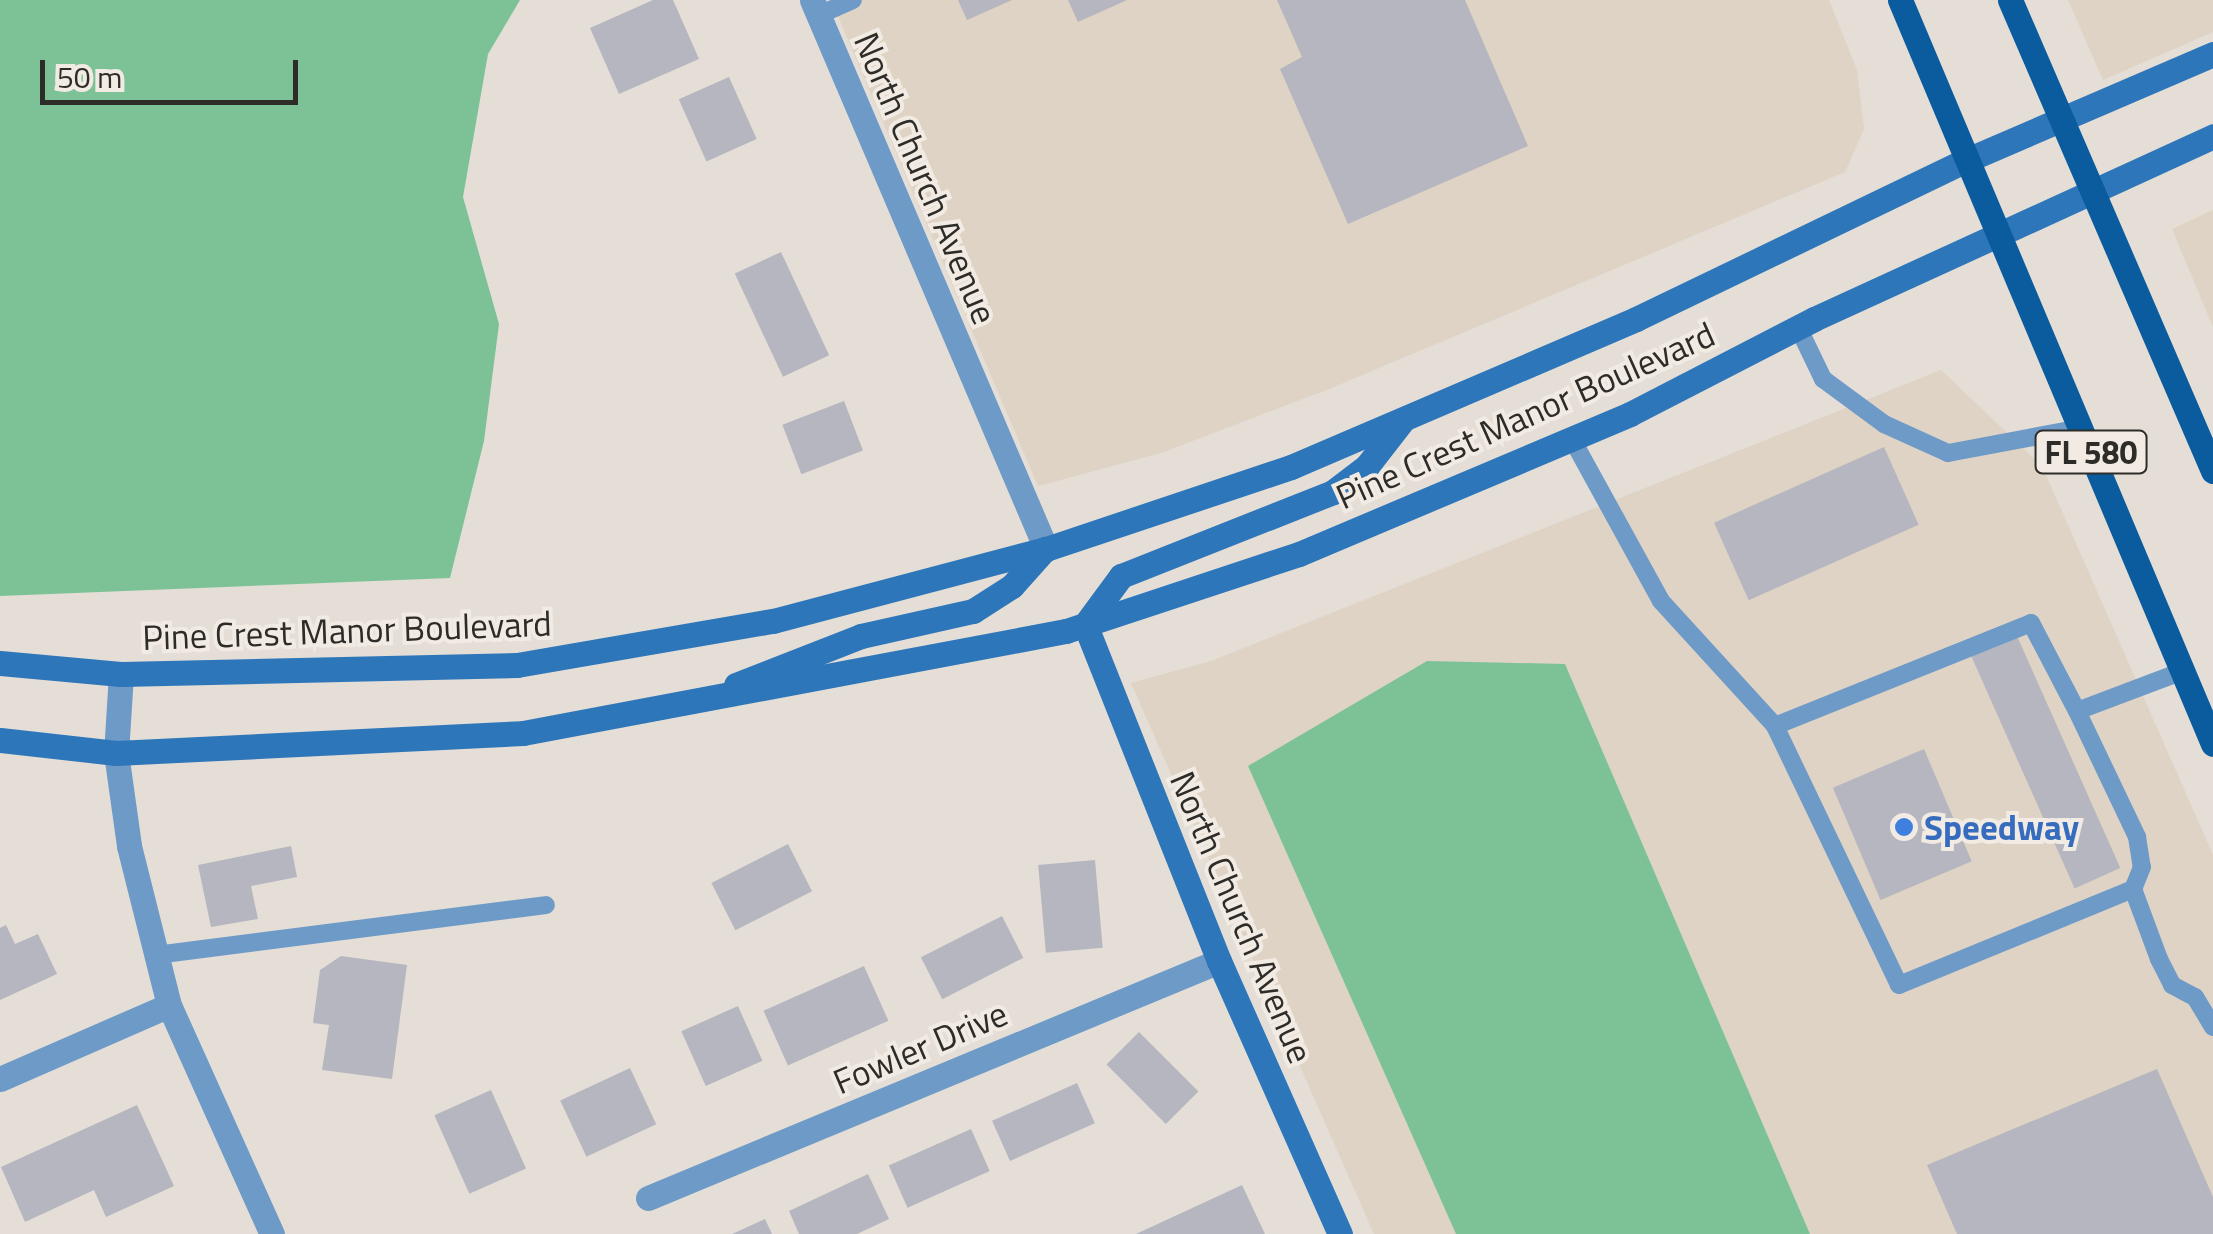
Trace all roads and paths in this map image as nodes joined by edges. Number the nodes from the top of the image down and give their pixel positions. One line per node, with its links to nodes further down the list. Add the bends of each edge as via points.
1 (853, 0): 4 (lane)
2 (1900, 0): 8 (main road, FL 580)
3 (2010, 0): 6 (main road, FL 580)
4 (815, 7): 16 (street, North Church Avenue)
5 (2213, 54): 6 (main road, Pine Crest Manor Boulevard)
6 (2061, 120): 8 (main road, Pine Crest Manor Boulevard); 9 (main road, FL 580)
7 (2213, 136): 9 (main road, Pine Crest Manor Boulevard)
8 (1967, 160): 10 (main road, FL 580); 12 (main road, Pine Crest Manor Boulevard, via 1636,319)
9 (2092, 192): 10 (main road, Pine Crest Manor Boulevard); 15 (main road, FL 580)
10 (2000, 236): 11 (main road, Pine Crest Manor Boulevard); 13 (main road, FL 580)
11 (1798, 327): 13 (lane, via 1823,379 1884,424 1948,454); 14 (main road, Pine Crest Manor Boulevard)
12 (1404, 419): 16 (main road, Pine Crest Manor Boulevard, via 1291,468); 17 (main road, Pine Crest Manor Boulevard, via 1368,466 1333,492 1121,576)
13 (2081, 428): 19 (main road, FL 580)
14 (1572, 439): 17 (main road, Pine Crest Manor Boulevard, via 1298,554); 23 (lane, via 1661,601)
15 (2213, 471)
16 (1046, 548): 20 (main road, Pine Crest Manor Boulevard, via 772,620 517,665); 21 (main road, Pine Crest Manor Boulevard, via 1012,586 973,611 861,636)
17 (1084, 625): 21 (main road, Pine Crest Manor Boulevard); 30 (main road, North Church Avenue)
18 (0, 663): 20 (main road, Pine Crest Manor Boulevard)
19 (2183, 672): 22 (lane); 25 (main road, FL 580)
20 (121, 674): 26 (street)
21 (695, 703): 26 (main road, Pine Crest Manor Boulevard, via 523,733)
22 (2078, 712): 23 (lane, via 2031,623); 27 (lane, via 2137,837 2142,867)
23 (1775, 726): 27 (lane, via 1899,986)
24 (0, 740): 26 (main road, Pine Crest Manor Boulevard)
25 (2213, 744)
26 (116, 754): 29 (street, via 129,846)
27 (2133, 889): 32 (lane, via 2172,985 2195,997)
28 (546, 904): 29 (lane)
29 (156, 955): 31 (street)
30 (1218, 961): 34 (street, Fowler Drive); 36 (main road, North Church Avenue)
31 (169, 1005): 33 (street); 35 (street)
32 (2213, 1027)
33 (0, 1079)
34 (648, 1198)
35 (272, 1234)
36 (1340, 1234)

